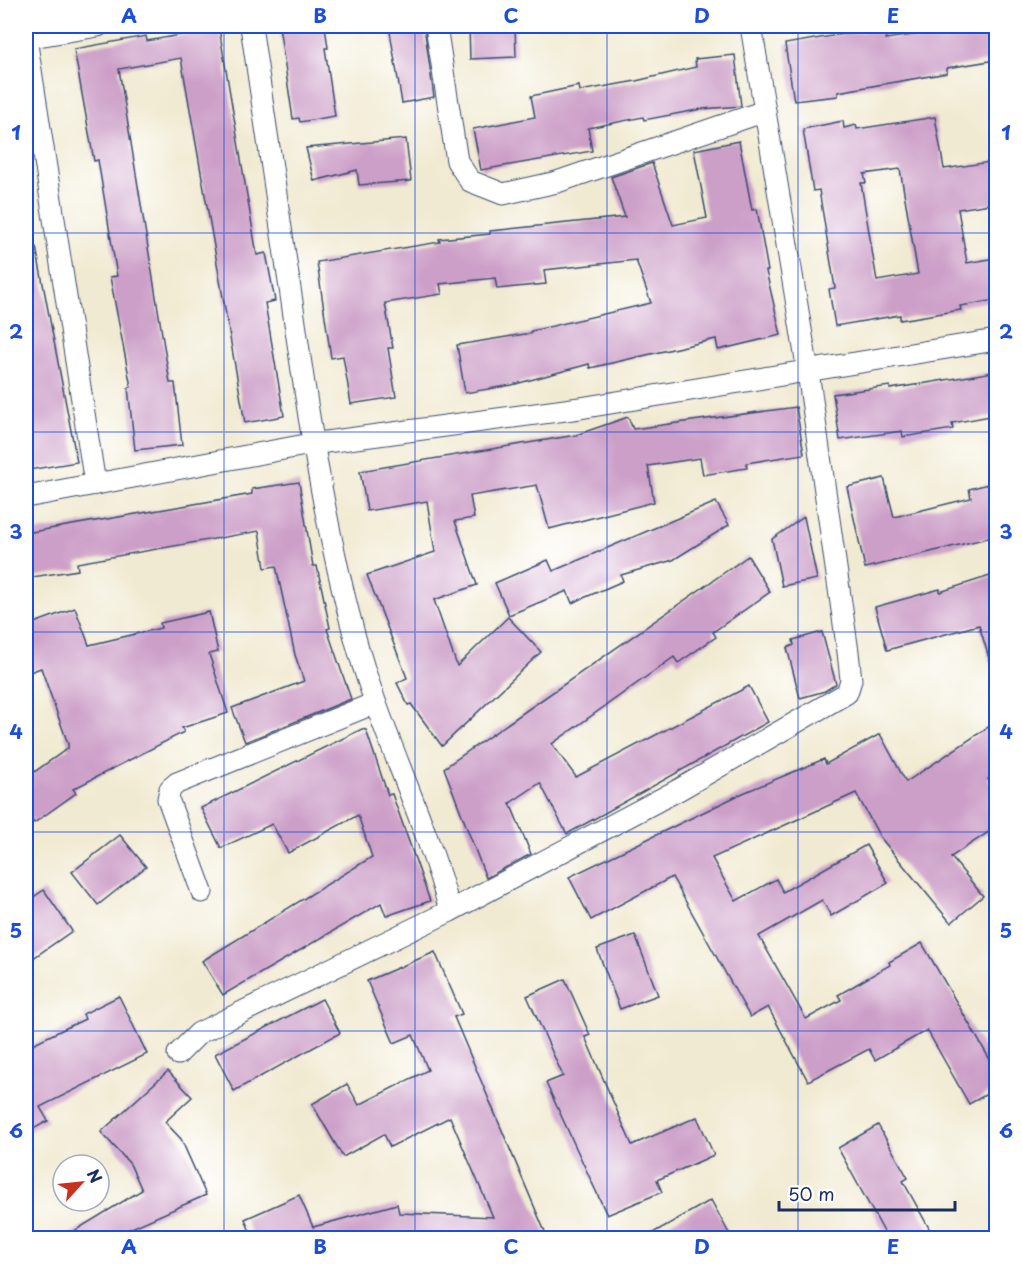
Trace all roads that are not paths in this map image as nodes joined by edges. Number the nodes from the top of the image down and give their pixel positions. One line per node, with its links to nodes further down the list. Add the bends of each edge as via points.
1 (98, 26): 5 (street)
2 (251, 26): 9 (street)
3 (436, 26): 6 (street, via 457,161 470,181 503,194 557,182)
4 (752, 26): 6 (street)
5 (26, 38): 10 (street)
6 (765, 111): 8 (street)
7 (996, 340): 8 (street)
8 (808, 372): 9 (street); 14 (street, via 848,652 851,680 847,693 680,789)
9 (311, 444): 10 (street); 12 (street, via 328,531)
10 (95, 484): 11 (street)
11 (26, 497)
12 (375, 703): 13 (street, via 226,762 170,789 168,799); 14 (street)
13 (202, 892)
14 (450, 911): 15 (street, via 199,1033)
15 (178, 1054)

